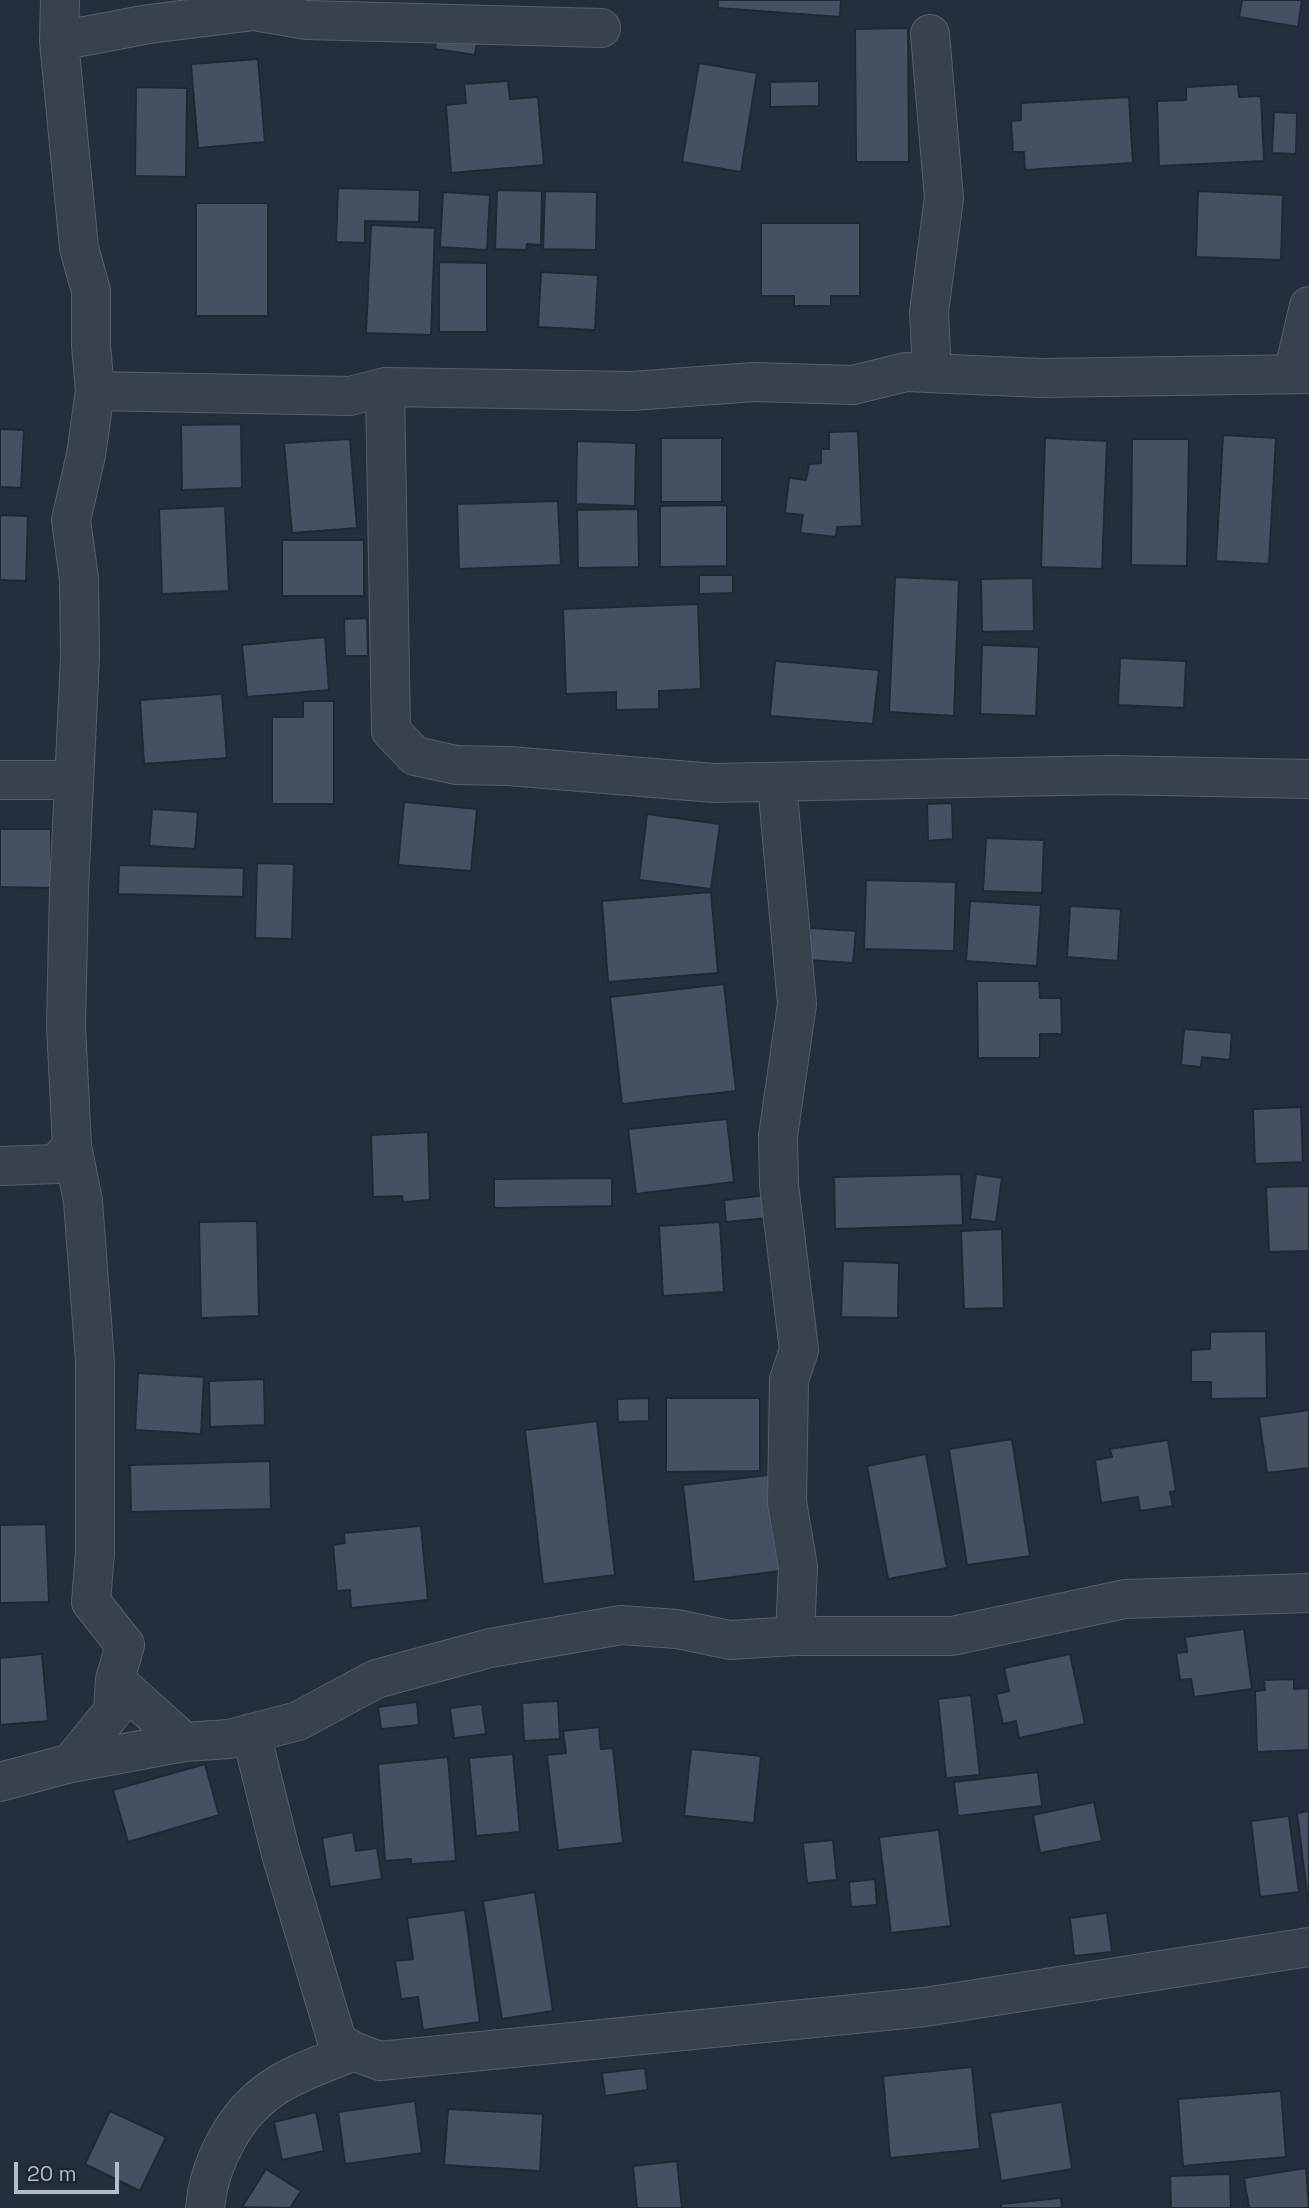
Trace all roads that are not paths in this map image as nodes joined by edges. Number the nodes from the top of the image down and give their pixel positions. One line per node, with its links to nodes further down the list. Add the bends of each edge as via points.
1 (60, 0): 4 (street)
2 (601, 27): 4 (street, via 307,20 254,11)
3 (930, 34): 6 (street, via 944,198 929,312)
4 (59, 41): 9 (street, via 79,248 91,291)
5 (1309, 306): 7 (street)
6 (932, 372): 7 (street, via 1041,378); 8 (street, via 906,372 853,385 754,382 632,391)
7 (1301, 374)
8 (384, 387): 9 (street, via 350,396); 13 (street, via 391,732 415,756 456,765)
9 (95, 391): 12 (street, via 71,520 79,579 80,657)
10 (1309, 779): 13 (street, via 1111,775)
11 (0, 780): 12 (street)
12 (73, 780): 14 (street, via 66,1026)
13 (777, 784): 17 (street, via 797,1004 778,1136 779,1185 799,1350 789,1380 787,1502 798,1567)
14 (72, 1146): 15 (street, via 56,1164); 18 (street, via 83,1201 96,1362 91,1602 125,1645)
15 (0, 1166)
16 (1309, 1593): 17 (street, via 1125,1599 953,1636)
17 (795, 1636): 19 (street, via 730,1640 677,1629 621,1625 490,1648 376,1679 298,1721)
18 (115, 1680): 20 (street); 21 (street, via 113,1711)
19 (251, 1733): 20 (street); 24 (street, via 281,1854 337,2041)
20 (184, 1742): 21 (street)
21 (71, 1763): 22 (street)
22 (0, 1782)
23 (1309, 1947): 24 (street, via 925,2007 380,2061)
24 (353, 2051): 25 (street, via 273,2088 235,2123 207,2185)
25 (205, 2208)

